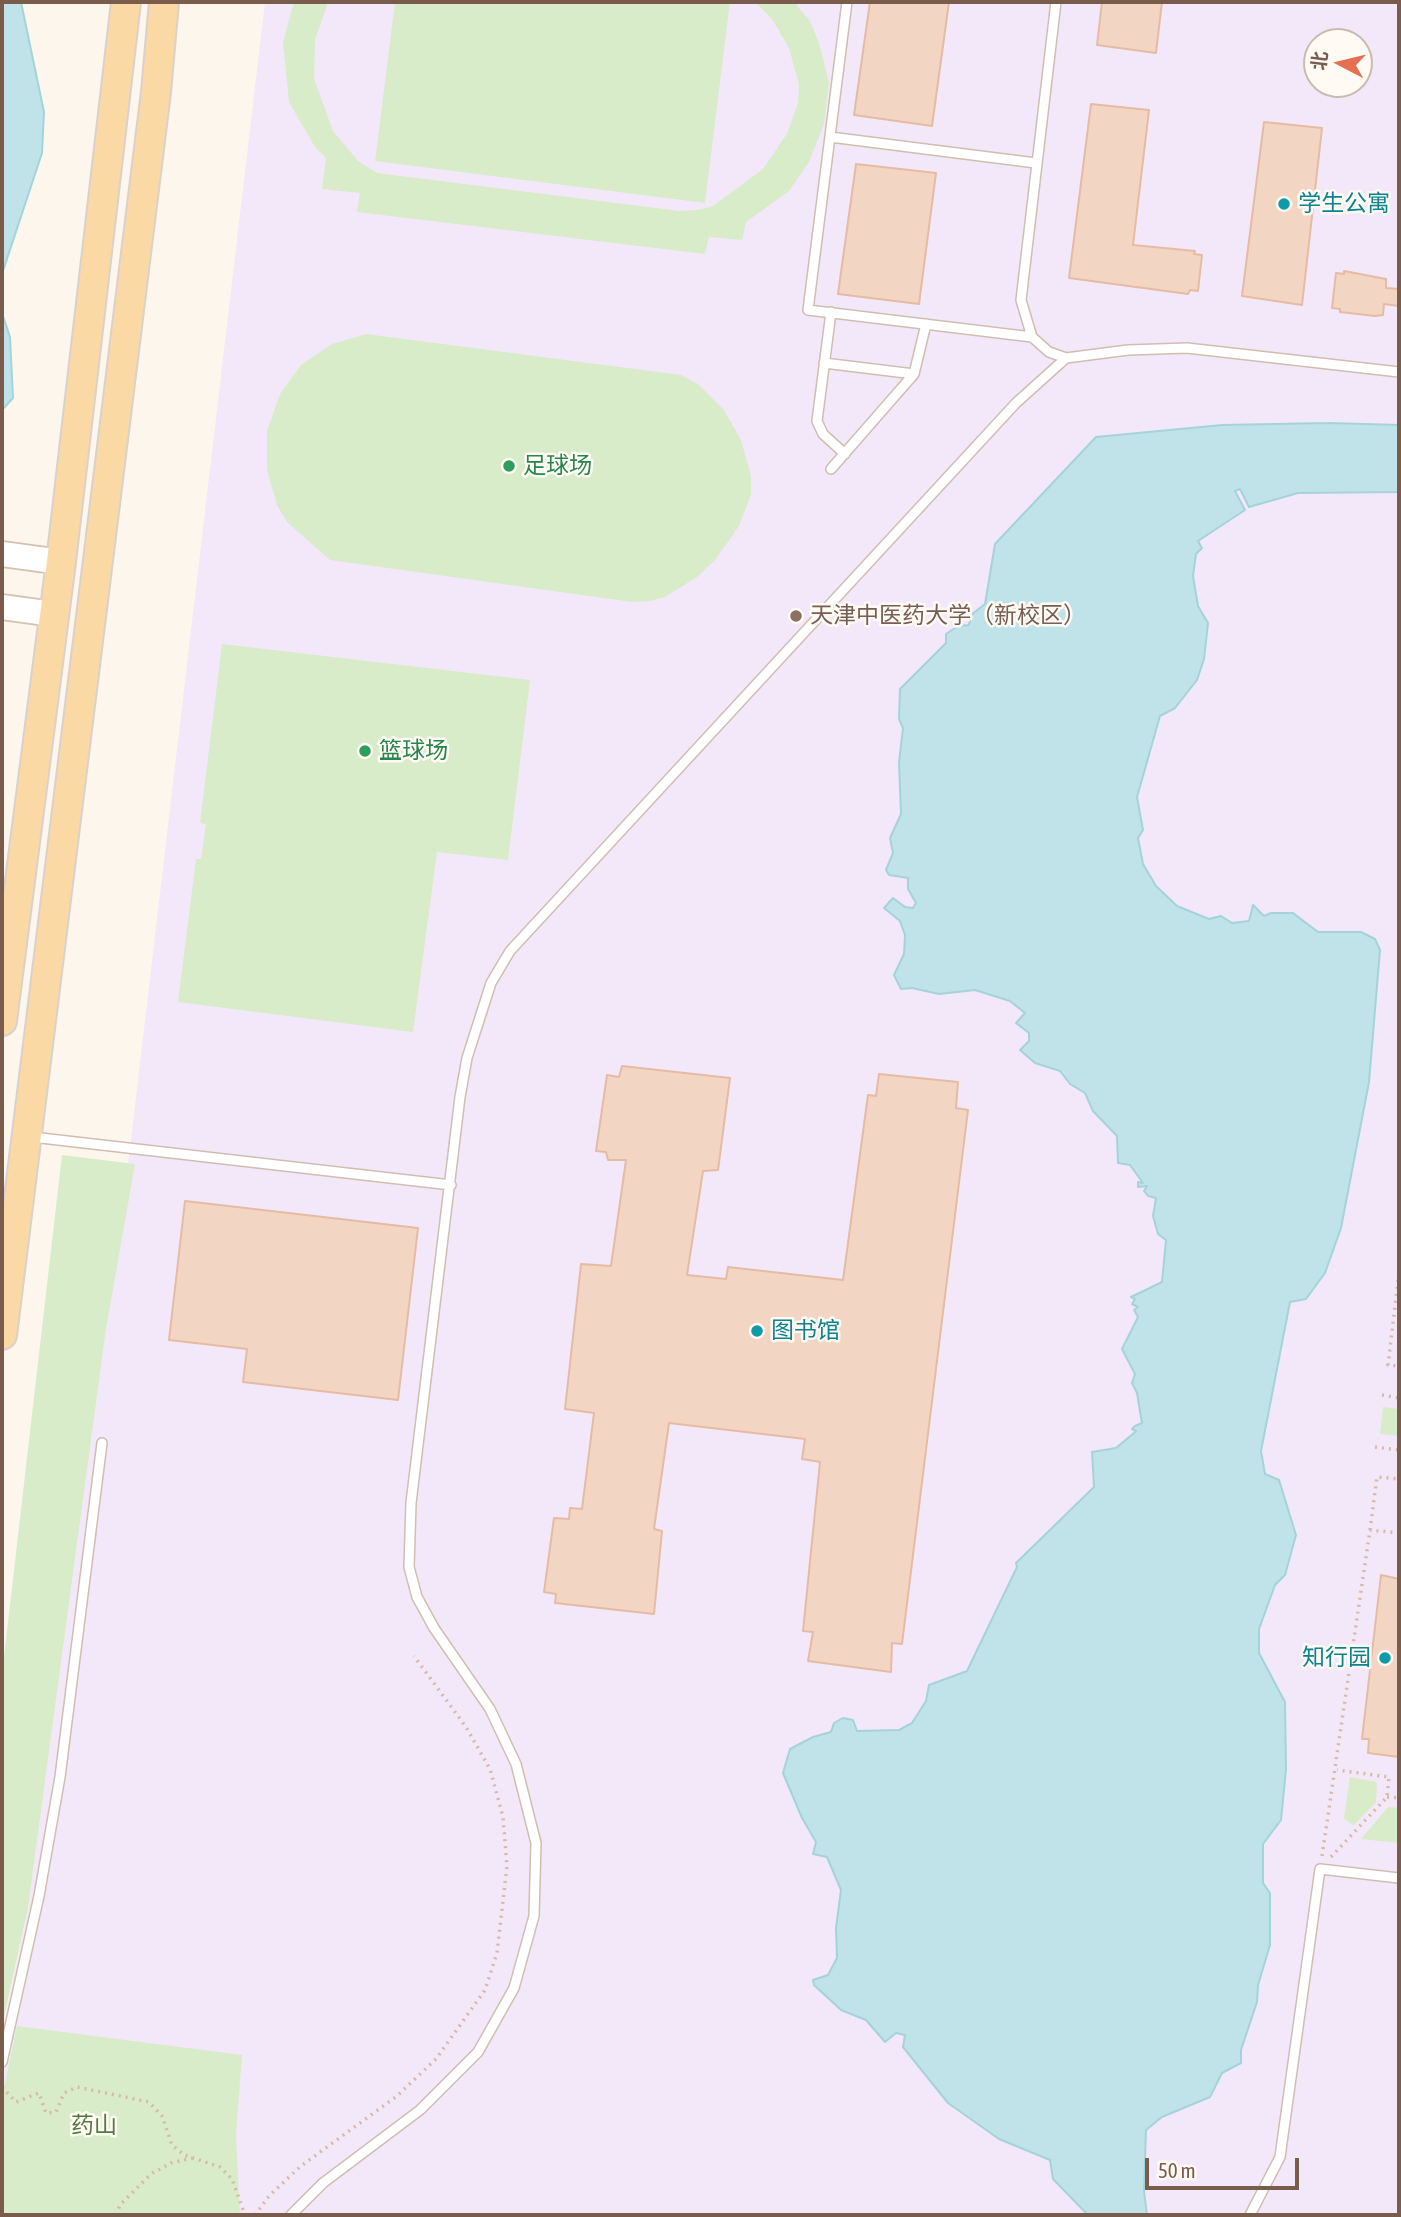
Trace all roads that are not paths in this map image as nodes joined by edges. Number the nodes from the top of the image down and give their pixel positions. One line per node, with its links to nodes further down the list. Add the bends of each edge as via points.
1 (126, 2): 17 (main road)
2 (164, 2): 21 (main road)
3 (847, 2): 5 (lane)
4 (1056, 2): 6 (lane)
5 (830, 137): 6 (lane); 7 (lane, via 808,310)
6 (1037, 163): 9 (lane, via 1021,300)
7 (831, 312): 8 (lane); 11 (lane)
8 (926, 324): 9 (lane); 13 (lane)
9 (1032, 337): 10 (lane, via 1048,352)
10 (1066, 358): 12 (lane, via 1186,348); 22 (lane, via 1016,403 510,951 491,984 467,1058)
11 (824, 363): 13 (lane); 14 (lane, via 817,421 823,434)
12 (1399, 372)
13 (914, 374): 14 (lane)
14 (845, 454): 15 (lane)
15 (831, 469)
16 (2, 554): 17 (main road)
17 (61, 562): 19 (main road)
18 (2, 607): 19 (main road)
19 (53, 614): 20 (main road)
20 (2, 1021)
21 (27, 1136): 22 (lane); 23 (main road)
22 (451, 1185): 27 (lane, via 411,1503 409,1567 417,1597 490,1709 516,1764 536,1843 534,1916 514,1988 478,2052 420,2110 323,2183)
23 (2, 1335)
24 (102, 1444): 26 (lane, via 60,1777)
25 (1399, 1878): 28 (lane, via 1320,1869 1280,2157)
26 (2, 2063)
27 (292, 2215)
28 (1250, 2215)

